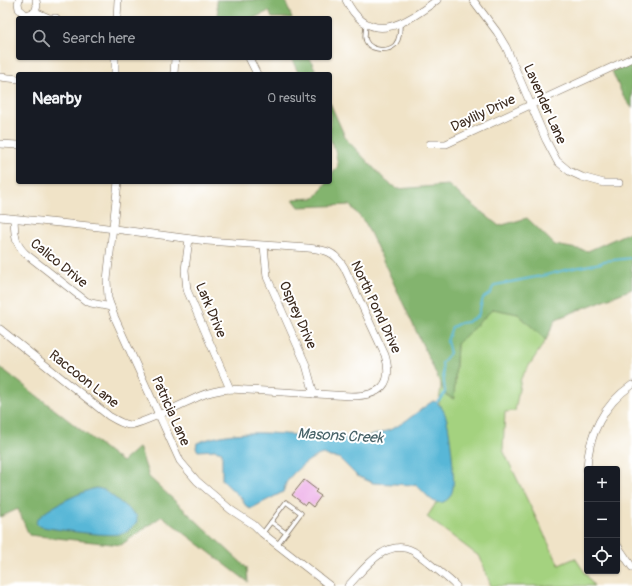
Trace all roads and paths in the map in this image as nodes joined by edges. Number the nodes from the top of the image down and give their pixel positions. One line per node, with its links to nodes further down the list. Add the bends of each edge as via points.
1 (19, 0): 7 (street, via 21,12)
2 (36, 0): 7 (street)
3 (118, 0): 9 (street)
4 (346, 0): 10 (street, via 353,12)
5 (437, 0): 11 (street)
6 (473, 0): 21 (street, Lavender Lane, via 506,47)
7 (35, 12): 8 (street)
8 (44, 16)
9 (117, 16)
10 (367, 23): 11 (street, via 385,28); 11 (lane, via 365,38 369,46 378,50 387,49 395,44)
11 (400, 24)
12 (632, 58): 21 (street, Daylily Drive)
13 (115, 60): 16 (street)
14 (175, 60): 17 (street)
15 (250, 60): 18 (street)
16 (115, 72)
17 (174, 72)
18 (256, 72)
19 (0, 77): 20 (street)
20 (16, 79)
21 (531, 105): 23 (street, Daylily Drive, via 446,144); 25 (street, Lavender Lane, via 549,147 562,166 582,177 604,183)
22 (0, 144): 24 (street)
23 (430, 144)
24 (16, 145)
25 (619, 182)
26 (118, 184): 29 (street, Patricia Lane)
27 (0, 218): 28 (street)
28 (14, 219): 29 (street); 32 (street, Calico Drive, via 15,240 26,254 86,301)
29 (113, 230): 30 (street, North Pond Drive); 32 (street, Patricia Lane, via 107,280)
30 (189, 239): 31 (street, North Pond Drive); 35 (street, Lark Drive, via 185,270 187,290)
31 (264, 246): 36 (street, Osprey Drive, via 267,277 306,365); 36 (street, North Pond Drive, via 323,250 336,256 344,267 385,355 389,375 386,382 372,395)
32 (111, 307): 37 (street, Patricia Lane)
33 (0, 329): 37 (street, Raccoon Lane, via 116,420 129,425)
34 (632, 385): 38 (street, via 613,402 596,427)
35 (230, 389): 36 (street, North Pond Drive); 37 (street, North Pond Drive, via 202,395)
36 (314, 394)
37 (159, 414): 41 (street, Patricia Lane, via 180,461 190,475)
38 (587, 466)
39 (271, 522): 40 (lane); 40 (lane, via 286,502 301,513); 41 (lane)
40 (286, 533): 42 (lane)
41 (262, 534): 42 (street, Patricia Lane)
42 (277, 545): 45 (street, Patricia Lane)
43 (620, 549): 44 (street)
44 (632, 567)
45 (330, 586)
46 (348, 586): 47 (street, via 377,557 388,550 400,547 419,555)
47 (456, 586)

